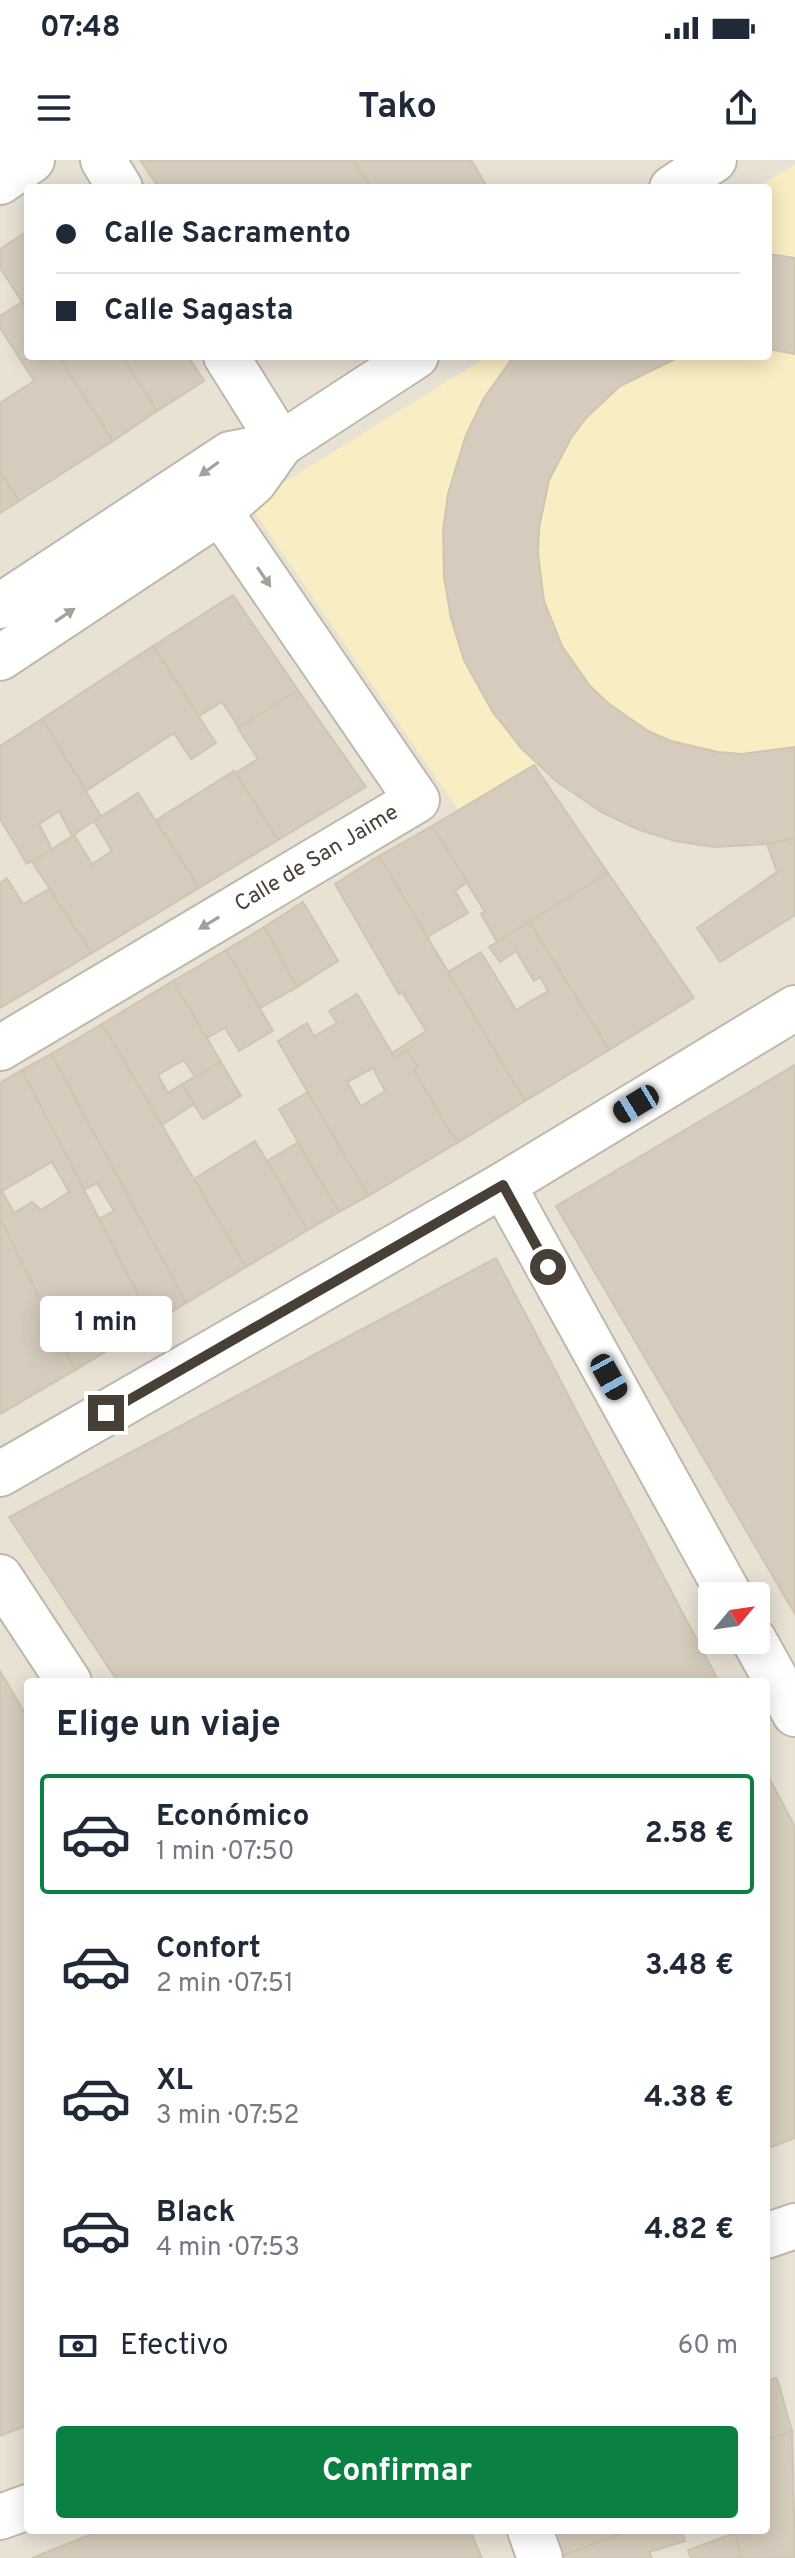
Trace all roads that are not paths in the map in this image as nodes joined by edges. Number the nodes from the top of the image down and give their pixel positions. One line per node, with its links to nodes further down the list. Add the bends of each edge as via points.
1 (32, 160): 4 (street)
2 (103, 160): 5 (street)
3 (714, 160): 6 (street)
4 (0, 182)
5 (118, 184)
6 (678, 184)
7 (228, 360): 9 (street)
8 (410, 360): 9 (street)
9 (281, 444): 10 (street, via 254,482); 11 (street, one-way to 11, via 230,454)
10 (220, 512): 12 (street, one-way to 10); 14 (street, Calle de San Jaime, one-way to 14, via 417,800)
11 (0, 606)
12 (0, 658)
13 (795, 1008): 15 (street)
14 (0, 1048)
15 (503, 1185): 16 (street); 18 (street)
16 (0, 1474)
17 (0, 1577): 20 (street)
18 (722, 1582)
19 (762, 1654): 21 (street)
20 (66, 1678)
21 (795, 1714)
22 (795, 2226): 23 (street)
23 (770, 2235)
24 (24, 2508): 25 (street)
25 (0, 2517)
26 (531, 2534): 27 (street)
27 (540, 2558)

